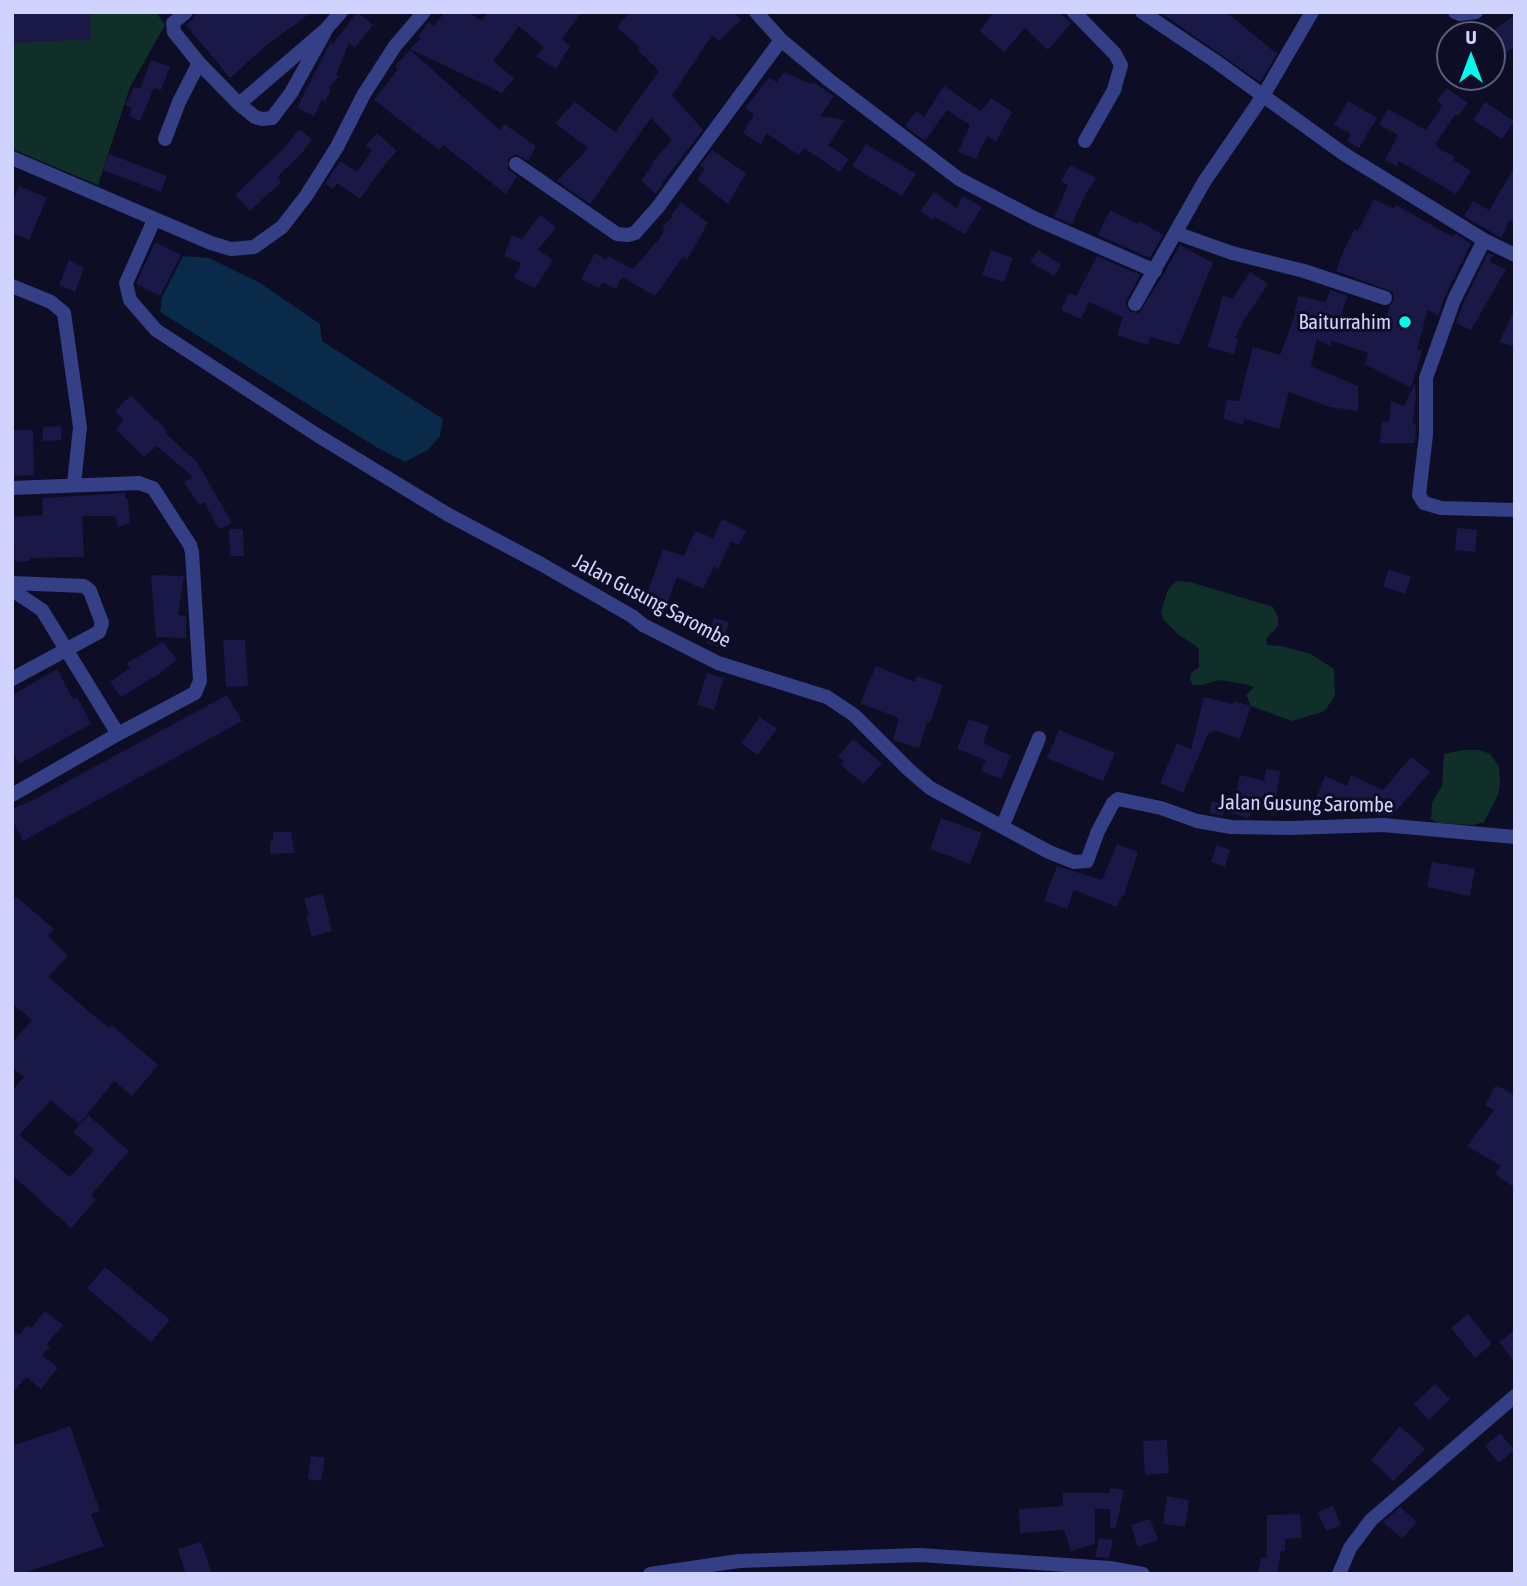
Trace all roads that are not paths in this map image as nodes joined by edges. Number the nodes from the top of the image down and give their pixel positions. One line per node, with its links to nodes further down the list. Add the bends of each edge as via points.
1 (186, 12): 11 (street, via 173,23 173,29)
2 (424, 12): 18 (street, via 364,94 306,196 264,242 243,250 225,248)
3 (756, 12): 10 (street)
4 (1074, 12): 15 (street, via 1121,65 1114,90)
5 (1142, 12): 12 (street)
6 (1312, 12): 12 (street)
7 (1455, 12): 8 (street)
8 (1476, 12)
9 (334, 17): 13 (street); 13 (street, via 272,118 255,117)
10 (781, 40): 17 (street, via 635,233 617,234); 22 (street, via 959,179)
11 (201, 66): 13 (street); 14 (street, via 179,102)
12 (1263, 96): 19 (street, via 1218,158); 20 (street, via 1345,154)
13 (239, 104)
14 (165, 139)
15 (1085, 141)
16 (12, 158): 18 (street)
17 (516, 164)
18 (155, 220): 36 (street, Jalan Gusung Sarombe, via 126,283 130,300 156,330 447,514 643,625 718,663 827,697 854,715 930,788)
19 (1175, 233): 22 (street); 24 (street)
20 (1484, 240): 21 (street); 28 (street, via 1454,300 1426,378 1419,495 1424,503 1441,508)
21 (1515, 255)
22 (1155, 271): 25 (street)
23 (12, 286): 26 (street, via 51,302 64,313 80,428)
24 (1385, 298)
25 (1135, 304)
26 (74, 484): 27 (street); 33 (street, via 144,484 153,488 190,545 194,564 200,681 195,693)
27 (12, 488)
28 (1515, 510)
29 (12, 583): 31 (street, via 80,585 90,591 101,629)
30 (12, 590): 31 (street, via 42,610)
31 (65, 652): 32 (street); 33 (street)
32 (12, 679)
33 (118, 734): 35 (street)
34 (1039, 737): 36 (street)
35 (12, 795)
36 (1003, 825): 37 (street, Jalan Gusung Sarombe, via 1074,862 1087,861 1098,831 1118,799 1231,827 1373,825)
37 (1515, 837)
38 (1515, 1396): 41 (street, via 1371,1520 1350,1548)
39 (650, 1574): 40 (street, via 739,1561 920,1555)
40 (1143, 1574)
41 (1339, 1574)

